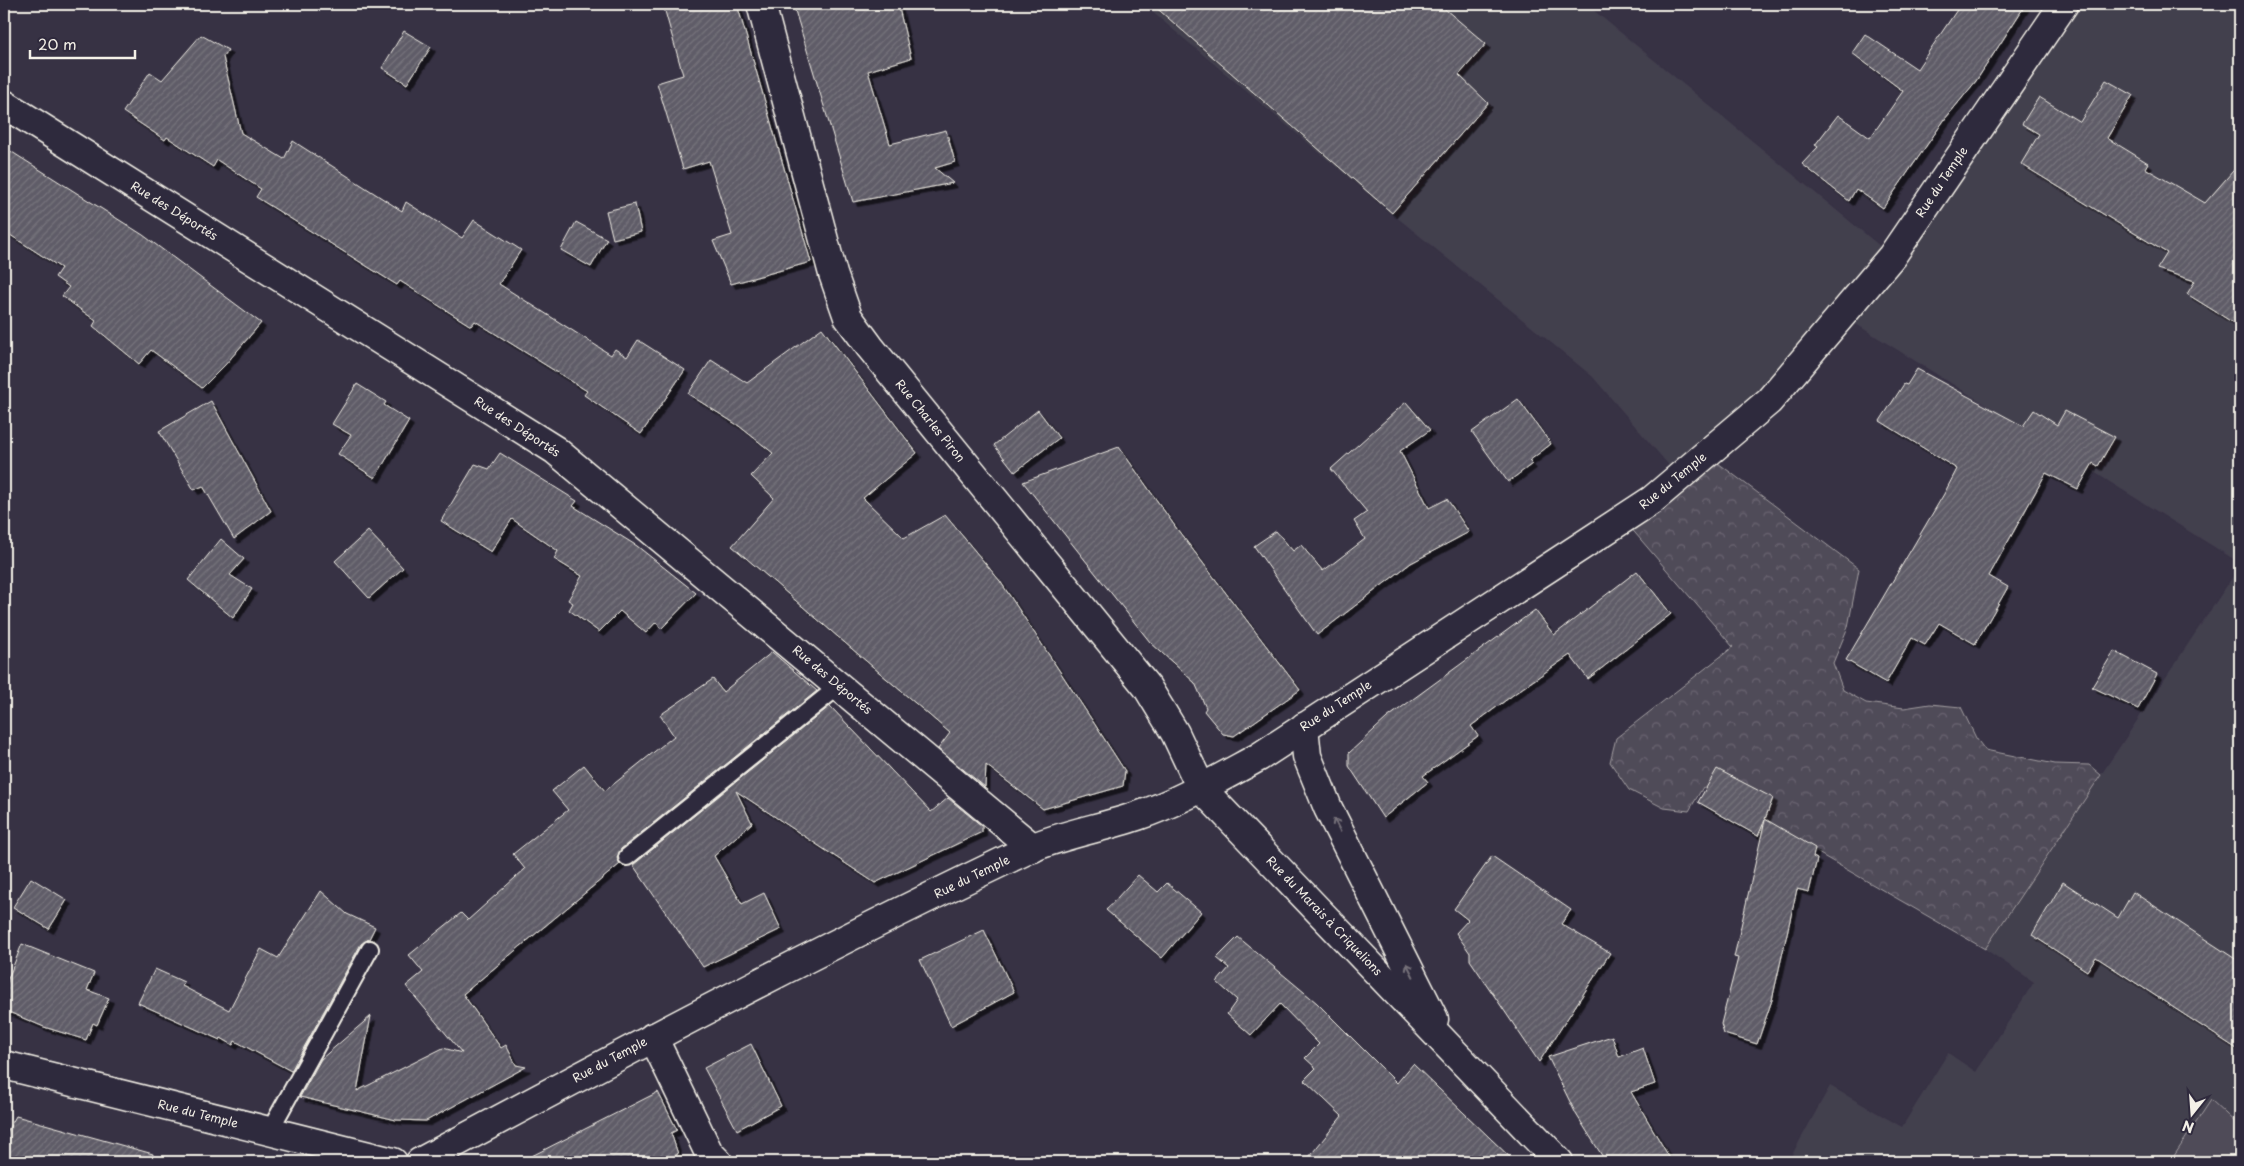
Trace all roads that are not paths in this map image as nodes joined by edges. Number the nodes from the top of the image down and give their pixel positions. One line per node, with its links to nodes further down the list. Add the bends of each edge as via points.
1 (762, 4): 6 (street, Rue Charles Piron, via 833,274 848,317 1147,686 1175,733)
2 (2064, 4): 5 (street, Rue du Temple, via 1892,256 1768,401 1652,500)
3 (4, 104): 4 (street, Rue des Déportés, via 555,450)
4 (839, 686): 7 (street, Rue des Déportés); 8 (lane)
5 (1304, 727): 6 (street, Rue du Temple, via 1259,757); 11 (street, Rue du Marais à Criquelions, one-way to 5, via 1328,808 1307,756)
6 (1201, 788): 7 (street, Rue du Temple, via 1137,816); 11 (street, Rue du Marais à Criquelions)
7 (1033, 848): 10 (street, Rue du Temple, via 866,928)
8 (627, 857)
9 (370, 949): 13 (lane)
10 (653, 1037): 14 (street, Rue du Temple); 16 (street, via 709,1153)
11 (1447, 1045): 17 (street, Rue du Marais à Criquelions)
12 (4, 1065): 13 (street, Rue du Temple)
13 (269, 1132): 15 (street, Rue du Temple)
14 (432, 1160)
15 (393, 1162)
16 (718, 1162)
17 (1559, 1162)

